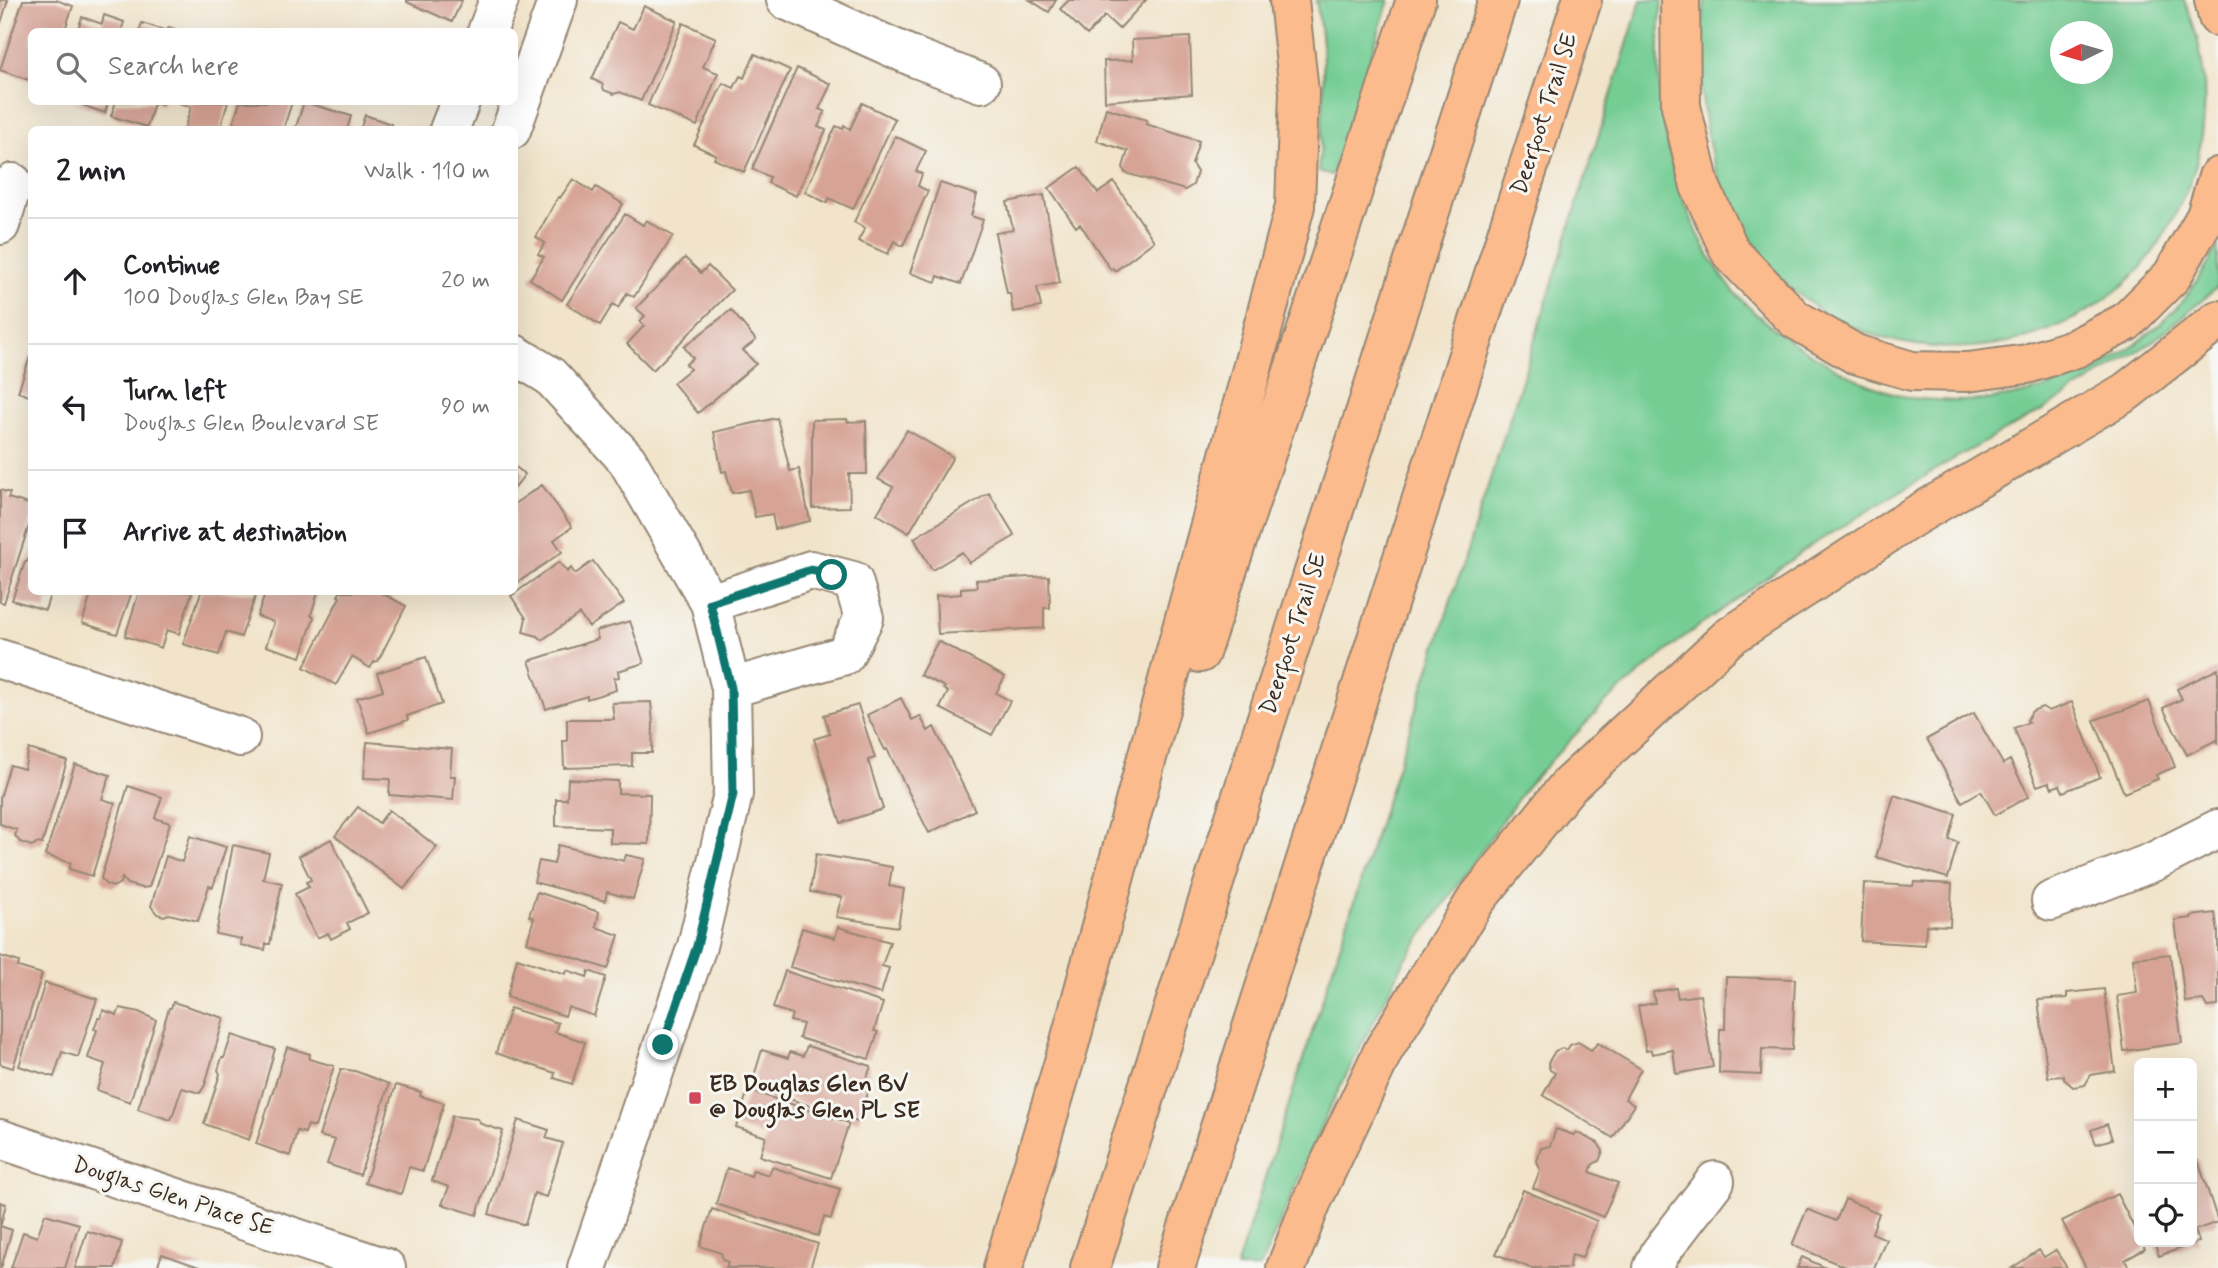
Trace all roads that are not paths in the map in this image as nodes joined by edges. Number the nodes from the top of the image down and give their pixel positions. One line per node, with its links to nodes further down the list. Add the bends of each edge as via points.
1 (499, 0): 11 (street)
2 (558, 0): 15 (street)
3 (786, 0): 12 (street)
4 (1289, 0): 27 (highway, via 1299,92 1295,206)
5 (1416, 0): 27 (highway)
6 (1498, 0): 33 (highway, Deerfoot Trail SE)
7 (1581, 0): 34 (highway, Deerfoot Trail SE)
8 (1679, 0): 16 (highway, via 1681,106 1700,186 1731,253 1795,319 1855,354 1912,371 1968,372 2027,365 2076,348 2126,322 2172,276 2206,216)
9 (2214, 0): 10 (highway)
10 (2218, 17)
11 (488, 28)
12 (981, 83)
13 (459, 105): 14 (street)
14 (451, 126)
15 (512, 126)
16 (2218, 177)
17 (15, 184): 18 (street)
18 (0, 225)
19 (2218, 320): 35 (highway, via 2126,392 1913,517 1729,637 1568,786 1476,900 1384,1049 1312,1200)
20 (518, 356): 21 (street, via 550,376 627,460)
21 (710, 603): 23 (street); 23 (street, via 811,570 853,580 864,618 845,655)
22 (0, 659): 24 (street)
23 (731, 688): 31 (street, via 733,794 697,946)
24 (240, 737)
25 (2218, 829): 26 (street, via 2152,862)
26 (2051, 901)
27 (1069, 1045): 32 (highway)
28 (0, 1139): 30 (street, Douglas Glen Place SE)
29 (1715, 1181): 36 (street)
30 (386, 1268)
31 (587, 1268)
32 (1003, 1268)
33 (1090, 1268)
34 (1175, 1268)
35 (1286, 1268)
36 (1653, 1268)

